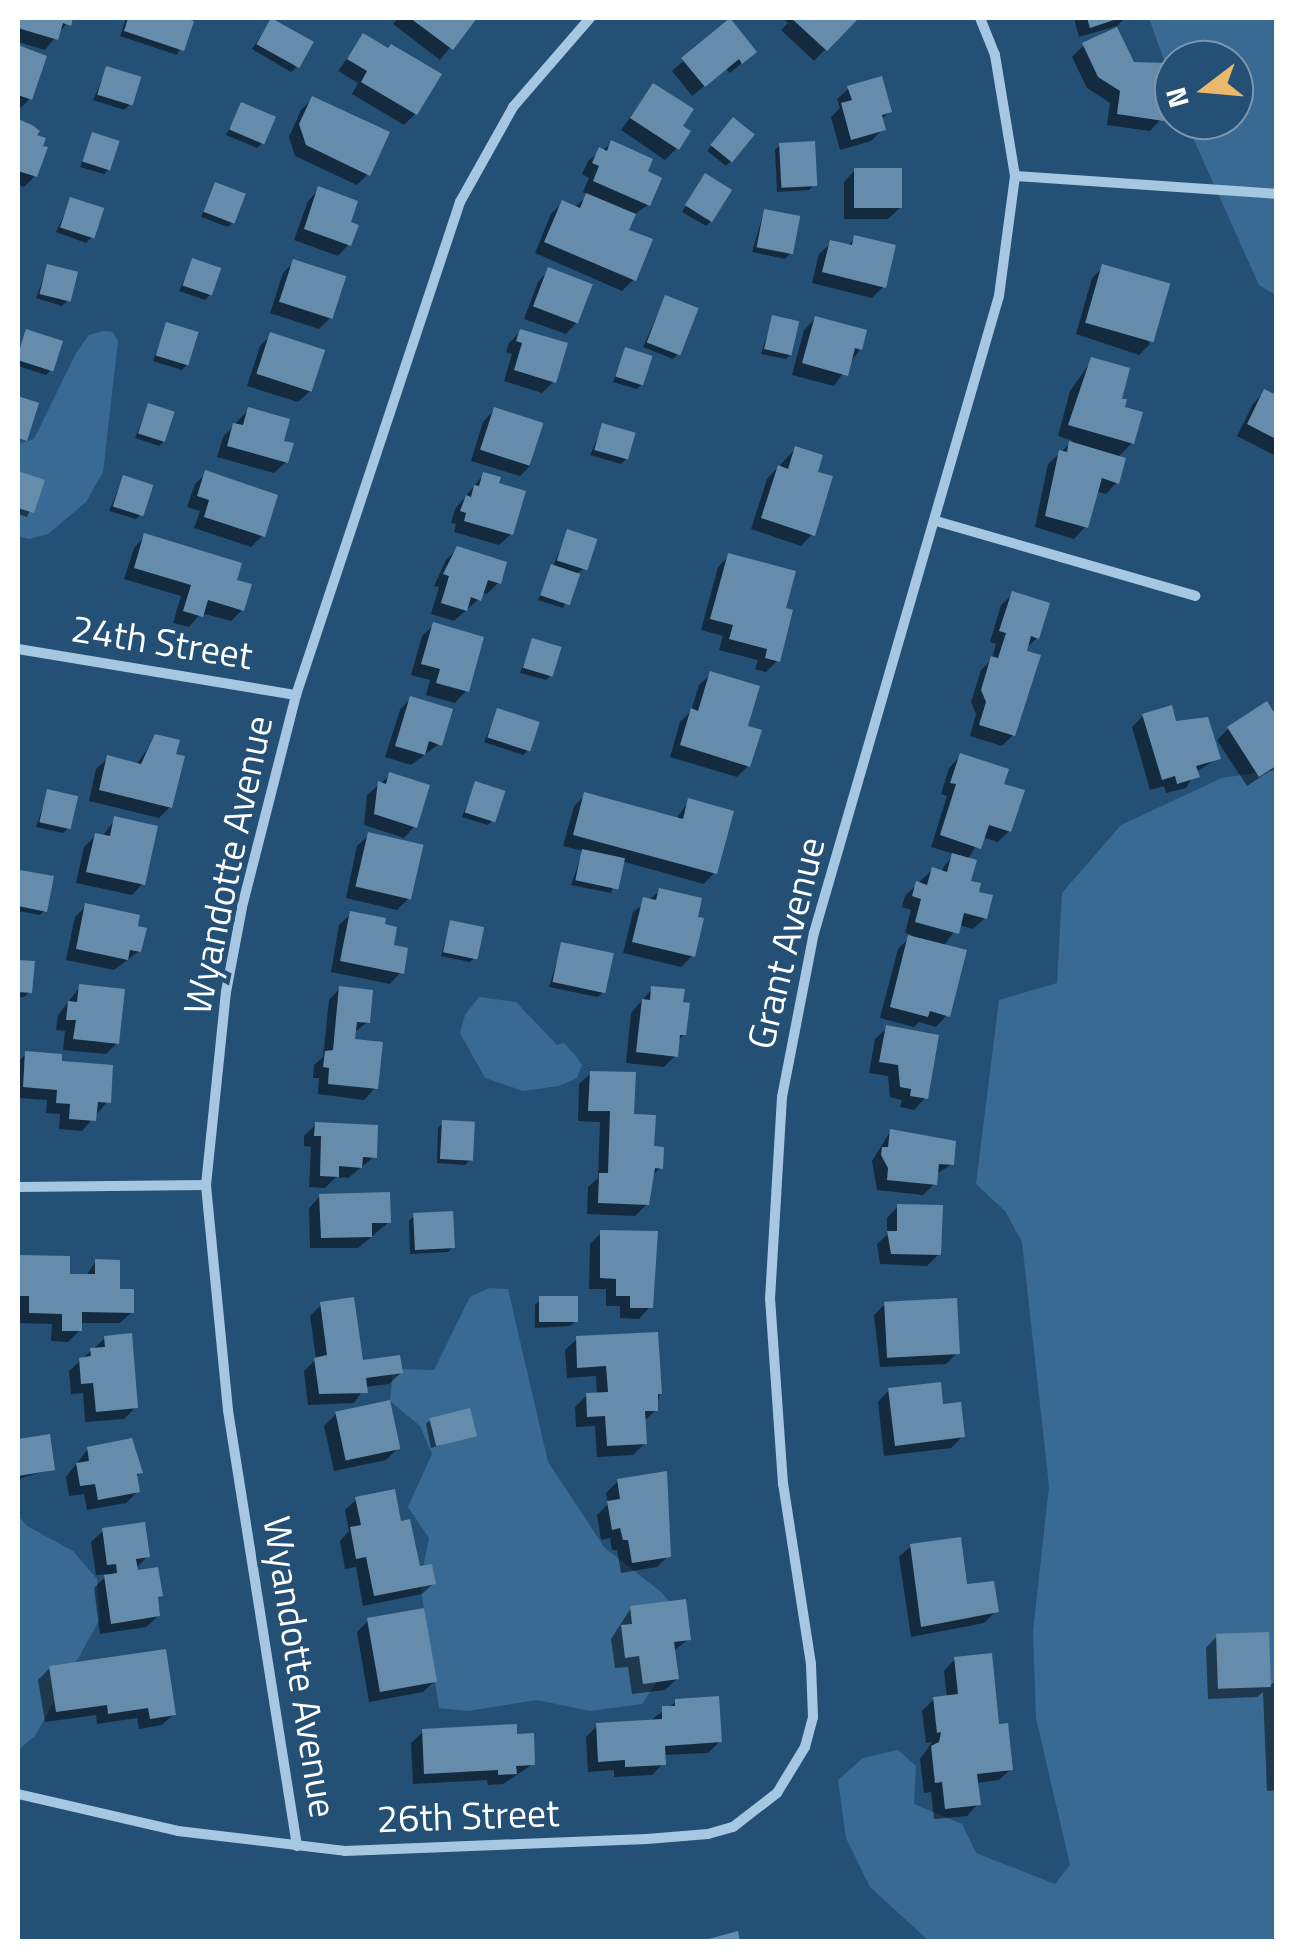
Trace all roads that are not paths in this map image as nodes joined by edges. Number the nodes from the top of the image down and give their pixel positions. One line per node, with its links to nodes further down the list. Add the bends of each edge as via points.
1 (590, 18): 8 (street, Wyandotte Avenue, via 513,106 460,202)
2 (980, 18): 3 (street, Grant Avenue, via 994,55)
3 (1016, 176): 4 (street); 5 (street, Grant Avenue, via 999,296)
4 (1276, 194)
5 (936, 521): 6 (street); 12 (street, Grant Avenue, via 814,933 782,1096 771,1326 813,1717 805,1746 777,1792 733,1827)
6 (1195, 596)
7 (18, 648): 8 (street, 24th Street)
8 (296, 695): 9 (street, Wyandotte Avenue, via 226,992)
9 (206, 1186): 10 (street); 13 (street, Wyandotte Avenue, via 228,1410)
10 (18, 1187)
11 (18, 1794): 13 (street, 26th Street, via 178,1830)
12 (686, 1836): 13 (street, 26th Street, via 356,1850)
13 (297, 1846)

